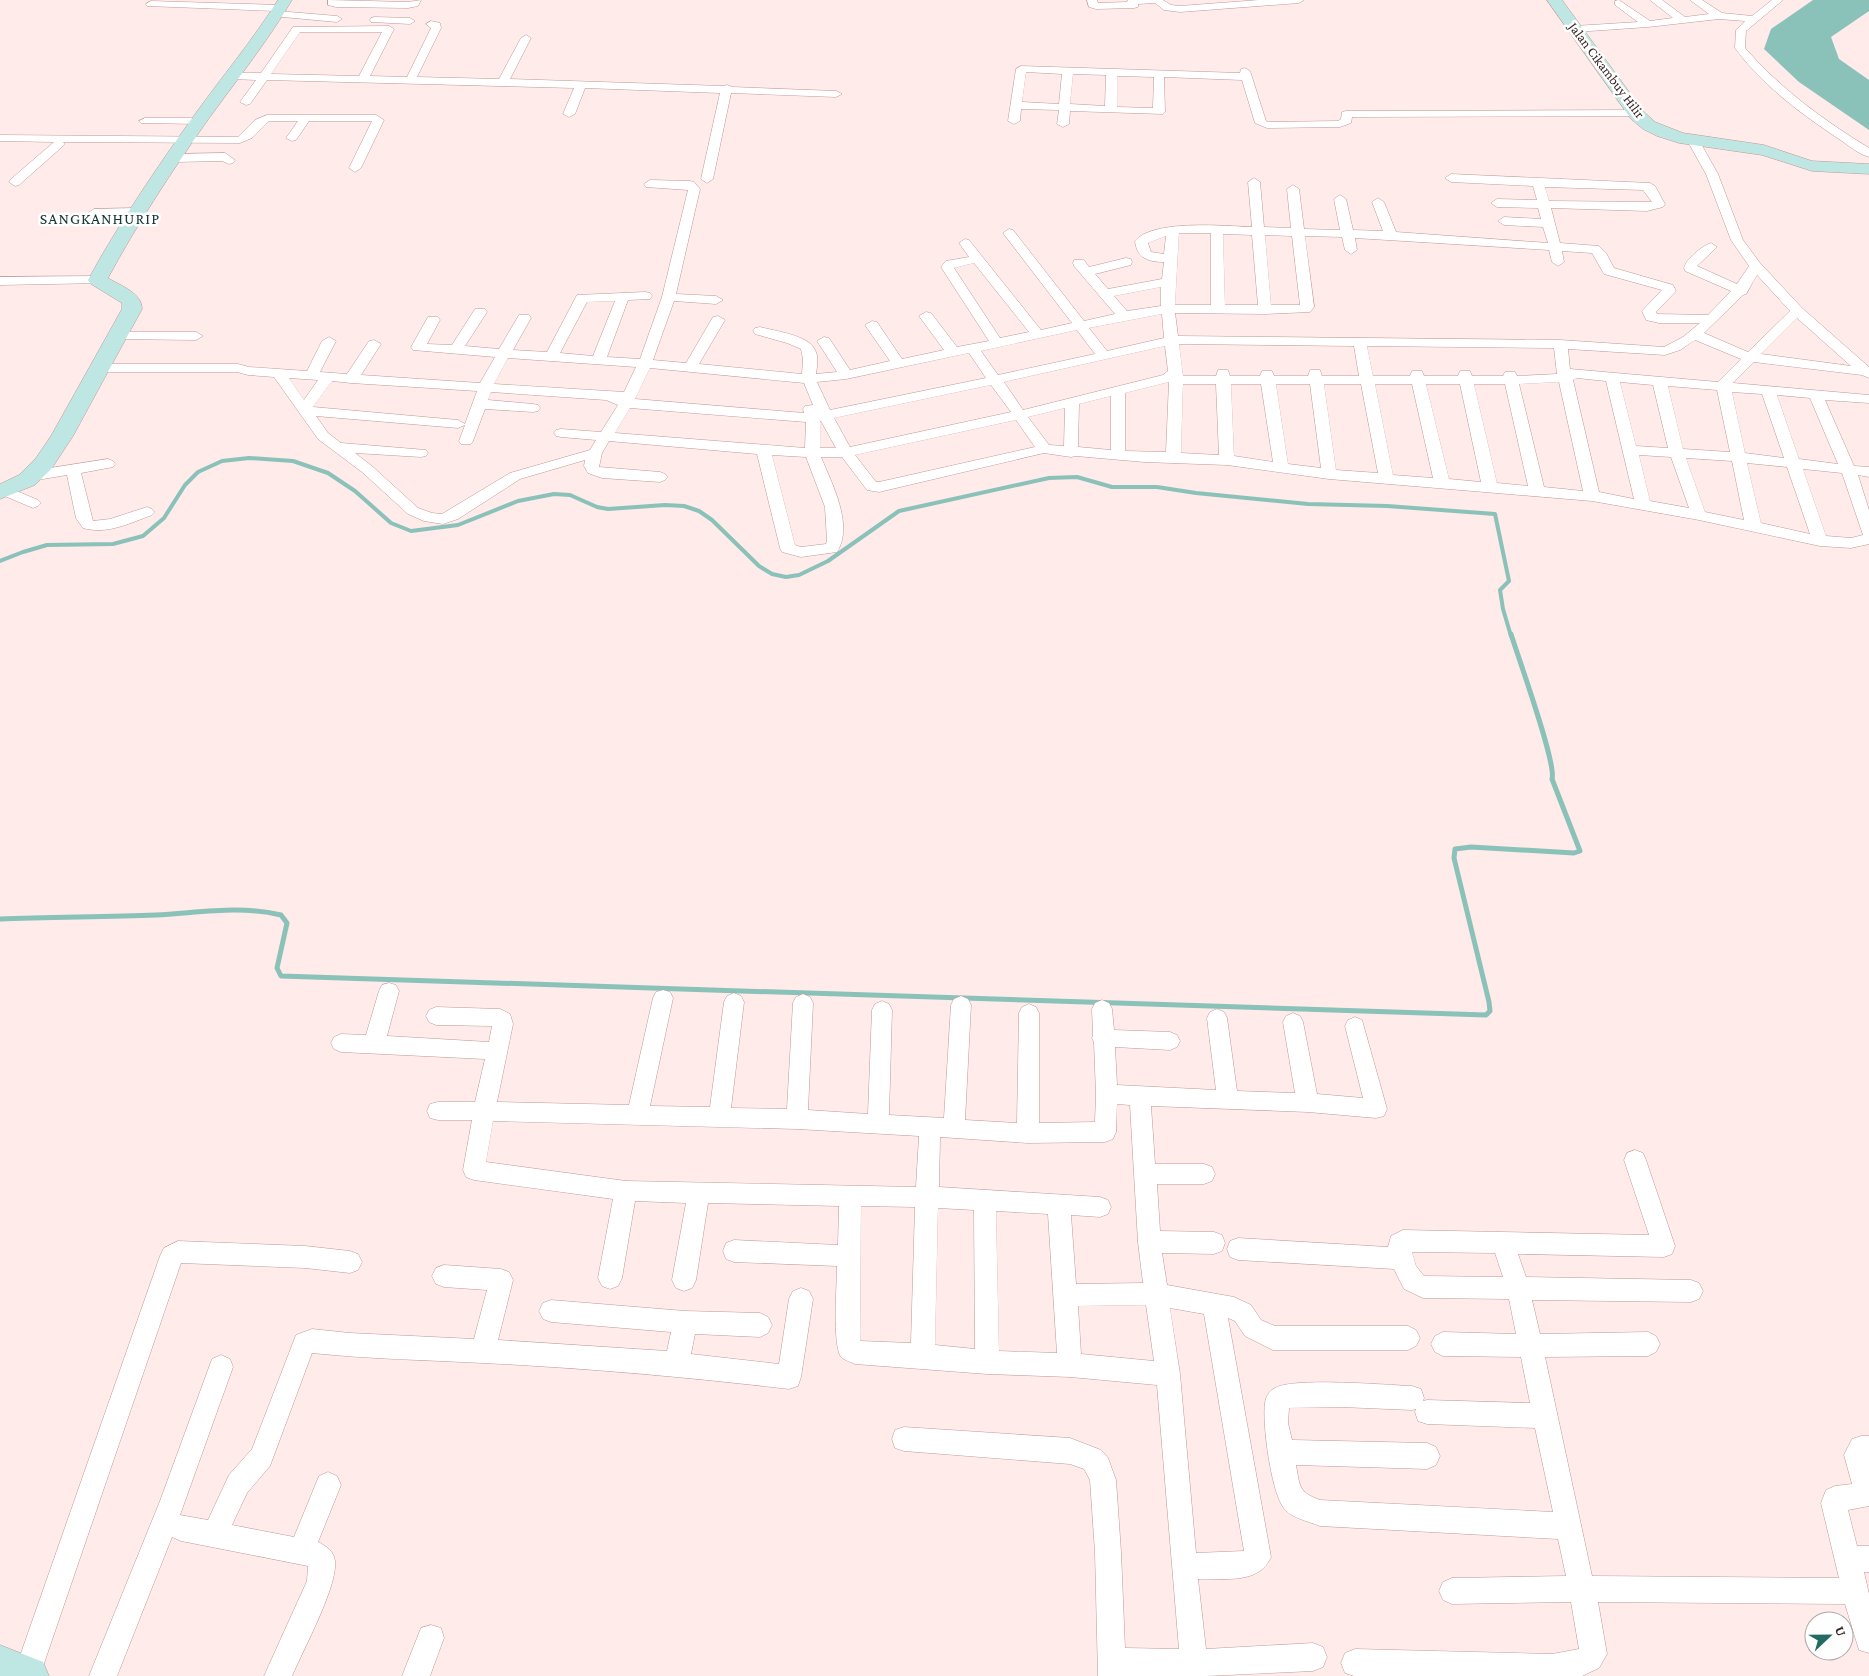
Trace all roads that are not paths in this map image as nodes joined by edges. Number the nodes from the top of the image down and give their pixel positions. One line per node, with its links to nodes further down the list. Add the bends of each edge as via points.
1 (333, 0): 2 (street, via 332,3 336,4 408,5)
2 (416, 0)
3 (1092, 0): 4 (street, via 1096,6 1134,6 1132,1)
4 (1154, 0)
5 (1158, 0): 12 (street, via 1172,9)
6 (1299, 0): 10 (street)
7 (1554, 0): 23 (street, Jalan Cikambuy Hilir)
8 (1655, 0): 19 (street)
9 (1695, 0): 17 (street)
10 (1262, 1): 12 (street)
11 (1756, 1): 14 (street)
12 (1211, 3)
13 (1619, 3): 22 (street)
14 (1774, 3): 18 (street)
15 (151, 4): 16 (street)
16 (280, 7): 20 (street, via 312,16 348,20); 30 (street)
17 (1718, 16): 18 (street); 19 (street)
18 (1754, 19): 56 (street, via 1741,30 1740,44 1744,52 1804,111)
19 (1683, 20): 22 (street)
20 (410, 21)
21 (432, 24): 33 (street, via 436,28)
22 (1648, 24): 23 (street)
23 (1575, 29): 44 (street, Jalan Cikambuy Hilir)
24 (526, 38): 36 (street)
25 (440, 69): 34 (street)
26 (487, 71): 35 (street)
27 (1068, 71): 28 (street); 41 (street, via 1021,69); 42 (street)
28 (1112, 72): 29 (street); 43 (street)
29 (1159, 74): 43 (street, via 1159,112); 44 (street, via 1246,74 1261,123 1267,125 1340,124 1347,121 1346,114)
30 (233, 76): 31 (street); 48 (street)
31 (261, 76): 32 (street); 32 (street, via 296,30 390,29); 40 (street)
32 (362, 80): 33 (street)
33 (410, 81): 34 (street)
34 (434, 81): 35 (street)
35 (480, 82): 36 (street)
36 (503, 83): 37 (street)
37 (582, 84): 38 (street); 45 (street)
38 (727, 88): 39 (street); 62 (street)
39 (836, 94)
40 (246, 102)
41 (1016, 105): 42 (street); 49 (street)
42 (1065, 108): 43 (street); 50 (street)
43 (1111, 110)
44 (1636, 113): 55 (street, Jalan Cikambuy Hilir, via 1657,128)
45 (569, 114)
46 (305, 118): 52 (street); 53 (street, via 263,118 243,139); 59 (street, via 378,119)
47 (145, 121): 48 (street)
48 (199, 121): 53 (street)
49 (1014, 121)
50 (1063, 124)
51 (0, 138): 54 (street)
52 (292, 138)
53 (188, 139): 54 (street); 57 (street)
54 (60, 142): 63 (street)
55 (1700, 143): 60 (street, Jalan Cikambuy Hilir, via 1749,147 1818,167); 91 (street, via 1737,240)
56 (1869, 152)
57 (175, 158): 58 (street, via 224,157); 72 (street)
58 (229, 160)
59 (355, 168)
60 (1869, 169)
61 (1451, 178): 65 (street)
62 (707, 179)
63 (15, 182)
64 (1254, 182): 78 (street)
65 (1538, 183): 71 (street); 71 (street, via 1646,186 1659,204 1647,207)
66 (650, 184): 100 (street, via 694,187)
67 (1293, 189): 79 (street)
68 (1340, 199): 81 (street)
69 (1378, 202): 82 (street)
70 (1496, 203): 71 (street)
71 (1543, 204): 75 (street)
72 (139, 212): 73 (street); 93 (street)
73 (94, 213)
74 (1504, 221): 75 (street)
75 (1548, 223): 84 (street)
76 (1217, 229): 77 (street); 78 (street); 103 (street)
77 (1173, 230): 87 (street); 87 (street, via 1141,241 1148,257)
78 (1257, 230): 79 (street); 104 (street)
79 (1298, 231): 81 (street); 104 (street, via 1307,307)
80 (1010, 233): 114 (street)
81 (1347, 233): 82 (street); 86 (street)
82 (1391, 235): 84 (street)
83 (965, 243): 88 (street)
84 (1554, 247): 90 (street); 110 (street, via 1595,249 1609,270 1668,288 1669,291 1650,312 1652,317)
85 (1711, 247): 96 (street, via 1690,268)
86 (1351, 250)
87 (1170, 258): 95 (street)
88 (977, 259): 116 (street); 124 (street, via 947,267)
89 (1126, 262): 92 (street)
90 (1558, 262)
91 (1755, 266): 96 (street); 105 (street)
92 (1083, 267): 97 (street)
93 (98, 280): 94 (street); 118 (street, via 132,302 132,309)
94 (0, 281)
95 (1168, 282): 97 (street); 102 (street)
96 (1741, 291): 110 (street)
97 (1105, 294): 108 (street)
98 (645, 296): 99 (street)
99 (623, 297): 132 (street, via 580,300); 134 (street)
100 (669, 297): 101 (street); 135 (street)
101 (716, 300)
102 (1168, 309): 103 (street); 108 (street); 120 (street)
103 (1218, 309): 104 (street)
104 (1265, 310)
105 (1797, 310): 133 (street); 140 (street)
106 (480, 312): 128 (street)
107 (926, 316): 129 (street)
108 (1124, 316): 114 (street)
109 (524, 318): 130 (street)
110 (1712, 319): 117 (street)
111 (433, 320): 128 (street, via 418,347)
112 (718, 320): 137 (street)
113 (872, 325): 136 (street)
114 (1080, 325): 116 (street); 131 (street)
115 (760, 331): 154 (street, via 805,345 810,354)
116 (1037, 334): 124 (street)
117 (1693, 334): 126 (street, via 1678,348 1665,352); 133 (street)
118 (116, 336): 119 (street); 138 (street)
119 (196, 336)
120 (1172, 340): 123 (street); 131 (street); 149 (street)
121 (329, 341): 143 (street)
122 (824, 341): 141 (street)
123 (1360, 342): 126 (street); 155 (street, via 1368,374)
124 (997, 343): 127 (street)
125 (374, 344): 153 (street)
126 (1560, 344): 142 (street)
127 (972, 348): 129 (street); 156 (street)
128 (456, 350): 130 (street)
129 (953, 352): 136 (street)
130 (503, 354): 132 (street); 159 (street)
131 (1104, 356): 156 (street)
132 (551, 357): 134 (street)
133 (1749, 357): 140 (street); 158 (street)
134 (598, 361): 135 (street)
135 (645, 364): 137 (street); 163 (street)
136 (899, 364): 141 (street)
137 (690, 368): 154 (street)
138 (99, 370): 139 (street); 196 (street, via 62,436)
139 (279, 372): 143 (street); 168 (street)
140 (1869, 373)
141 (846, 375): 154 (street)
142 (1567, 375): 147 (street); 152 (street); 203 (street)
143 (312, 376): 148 (street)
144 (1223, 376): 145 (street); 149 (street); 188 (street)
145 (1267, 376): 146 (street); 191 (street)
146 (1314, 376): 155 (street); 195 (street)
147 (1612, 376): 157 (street); 178 (street)
148 (328, 377): 153 (street); 168 (street)
149 (1173, 377): 161 (street); 186 (street)
150 (1417, 377): 151 (street); 155 (street); 199 (street)
151 (1466, 377): 152 (street); 200 (street)
152 (1510, 378): 201 (street)
153 (351, 379): 159 (street)
154 (809, 379): 169 (street)
155 (1366, 379): 198 (street)
156 (994, 380): 169 (street); 170 (street)
157 (1659, 380): 158 (street); 183 (street)
158 (1723, 385): 160 (street); 187 (street)
159 (487, 388): 163 (street); 166 (street)
160 (1768, 390): 162 (street); 189 (street)
161 (1118, 392): 165 (street); 185 (street)
162 (1816, 395): 164 (street); 193 (street)
163 (628, 398): 169 (street); 173 (street)
164 (1869, 399)
165 (1072, 402): 170 (street); 180 (street)
166 (481, 404): 167 (street); 174 (street)
167 (533, 408)
168 (305, 410): 171 (street); 175 (street, via 323,436)
169 (822, 413): 179 (street); 182 (street)
170 (1019, 415): 176 (street); 179 (street)
171 (458, 424)
172 (561, 433): 173 (street)
173 (606, 436): 177 (street); 184 (street)
174 (466, 441)
175 (340, 447): 181 (street); 184 (street, via 413,511 436,519 453,516 515,476)
176 (1044, 449): 179 (street, via 879,487 870,485); 180 (street)
177 (763, 450): 182 (street); 182 (street, via 785,545 797,552 827,549 835,544 833,507)
178 (1630, 450): 183 (street); 205 (street)
179 (848, 452): 182 (street)
180 (1071, 452): 185 (street)
181 (421, 453)
182 (812, 453)
183 (1678, 453): 187 (street); 207 (street)
184 (595, 454): 197 (street, via 592,469 598,472)
185 (1118, 455): 186 (street)
186 (1173, 457): 188 (street)
187 (1738, 458): 189 (street); 208 (street)
188 (1227, 460): 191 (street)
189 (1794, 463): 193 (street); 211 (street)
190 (108, 464): 192 (street)
191 (1281, 467): 195 (street)
192 (73, 470): 196 (street); 206 (street, via 88,524 98,526)
193 (1848, 470): 194 (street); 209 (street)
194 (1869, 472)
195 (1329, 474): 198 (street)
196 (31, 476): 202 (street)
197 (660, 476)
198 (1386, 478): 199 (street)
199 (1442, 484): 200 (street)
200 (1490, 487): 201 (street)
201 (1537, 491): 203 (street)
202 (2, 492): 204 (street)
203 (1592, 496): 205 (street)
204 (33, 503)
205 (1643, 504): 207 (street)
206 (147, 512)
207 (1699, 515): 208 (street)
208 (1754, 528): 211 (street)
209 (1869, 533)
210 (1869, 539): 211 (street, via 1850,543)
211 (1820, 541)
212 (389, 991): 227 (street)
213 (663, 998): 235 (street)
214 (734, 1002): 236 (street)
215 (803, 1002): 237 (street)
216 (961, 1005): 240 (street)
217 (1102, 1009): 224 (street)
218 (882, 1010): 238 (street)
219 (1029, 1013): 241 (street)
220 (436, 1016): 228 (street, via 500,1018 504,1024)
221 (1217, 1018): 231 (street)
222 (1293, 1022): 232 (street)
223 (1355, 1026): 232 (street, via 1376,1109)
224 (1102, 1038): 225 (street); 229 (street)
225 (1170, 1041)
226 (341, 1043): 227 (street)
227 (374, 1044): 228 (street)
228 (496, 1051): 234 (street)
229 (1107, 1094): 230 (street); 241 (street, via 1107,1127 1103,1133)
230 (1140, 1096): 231 (street); 243 (street)
231 (1228, 1100): 232 (street)
232 (1308, 1103)
233 (438, 1111): 234 (street)
234 (484, 1111): 235 (street); 245 (street, via 474,1170)
235 (637, 1116): 236 (street)
236 (719, 1117): 237 (street)
237 (797, 1119): 238 (street)
238 (878, 1125): 239 (street)
239 (930, 1127): 240 (street); 248 (street)
240 (954, 1128): 241 (street)
241 (1028, 1133)
242 (1635, 1160): 253 (street, via 1664,1246)
243 (1144, 1174): 244 (street); 252 (street)
244 (1204, 1174)
245 (626, 1191): 246 (street); 261 (street)
246 (699, 1193): 247 (street); 262 (street)
247 (850, 1196): 248 (street); 257 (street)
248 (927, 1197): 249 (street); 277 (street)
249 (985, 1201): 250 (street); 278 (street)
250 (1059, 1204): 251 (street); 266 (street)
251 (1100, 1207)
252 (1149, 1242): 254 (street); 265 (street)
253 (1503, 1242): 258 (street, via 1403,1241 1400,1244); 263 (street)
254 (1214, 1243)
255 (1238, 1249): 258 (street)
256 (734, 1251): 257 (street)
257 (849, 1256): 277 (street, via 850,1349 855,1352)
258 (1401, 1259): 263 (street, via 1417,1287)
259 (350, 1262): 304 (street, via 178,1252 172,1256)
260 (444, 1276): 276 (street, via 501,1280)
261 (610, 1278)
262 (684, 1280)
263 (1518, 1287): 264 (street, via 1599,1292); 275 (street)
264 (1692, 1292)
265 (1156, 1294): 266 (street); 268 (street); 282 (street)
266 (1066, 1295): 280 (street)
267 (801, 1299): 279 (street, via 789,1377)
268 (1214, 1304): 272 (street, via 1243,1313 1253,1328 1273,1338); 294 (street, via 1258,1557 1250,1564)
269 (551, 1311): 270 (street)
270 (686, 1322): 271 (street); 279 (street)
271 (760, 1325)
272 (1408, 1338)
273 (1443, 1344): 275 (street)
274 (1648, 1344): 275 (street)
275 (1531, 1346): 283 (street)
276 (483, 1351): 279 (street); 291 (street, via 304,1343 261,1457 238,1484)
277 (923, 1356): 278 (street)
278 (988, 1362): 280 (street)
279 (677, 1364)
280 (1070, 1365): 282 (street)
281 (221, 1367): 305 (street)
282 (1168, 1374): 294 (street)
283 (1545, 1416): 286 (street, via 1341,1395 1284,1396 1278,1401 1276,1423); 290 (street)
284 (904, 1438): 303 (street, via 1070,1451 1092,1458 1103,1480)
285 (1869, 1449): 293 (street, via 1861,1448 1857,1455 1867,1491 1865,1495 1839,1497 1834,1503)
286 (1281, 1452): 287 (street); 290 (street, via 1293,1500 1314,1511)
287 (1427, 1456)
288 (328, 1485): 292 (street)
289 (180, 1528): 291 (street)
290 (1569, 1528): 295 (street)
291 (215, 1533): 292 (street)
292 (301, 1551): 306 (street, via 322,1560 320,1582)
293 (1858, 1559): 297 (street)
294 (1184, 1566): 301 (street)
295 (1582, 1589): 296 (street); 297 (street); 302 (street, via 1593,1654 1576,1664 1552,1668)
296 (1452, 1591)
297 (1855, 1591): 299 (street)
298 (431, 1638): 307 (street)
299 (1869, 1640)
300 (1313, 1657): 301 (street)
301 (1194, 1663): 303 (street)
302 (1355, 1663)
303 (1111, 1669)
304 (18, 1672)
305 (104, 1676)
306 (278, 1676)
307 (416, 1676)

